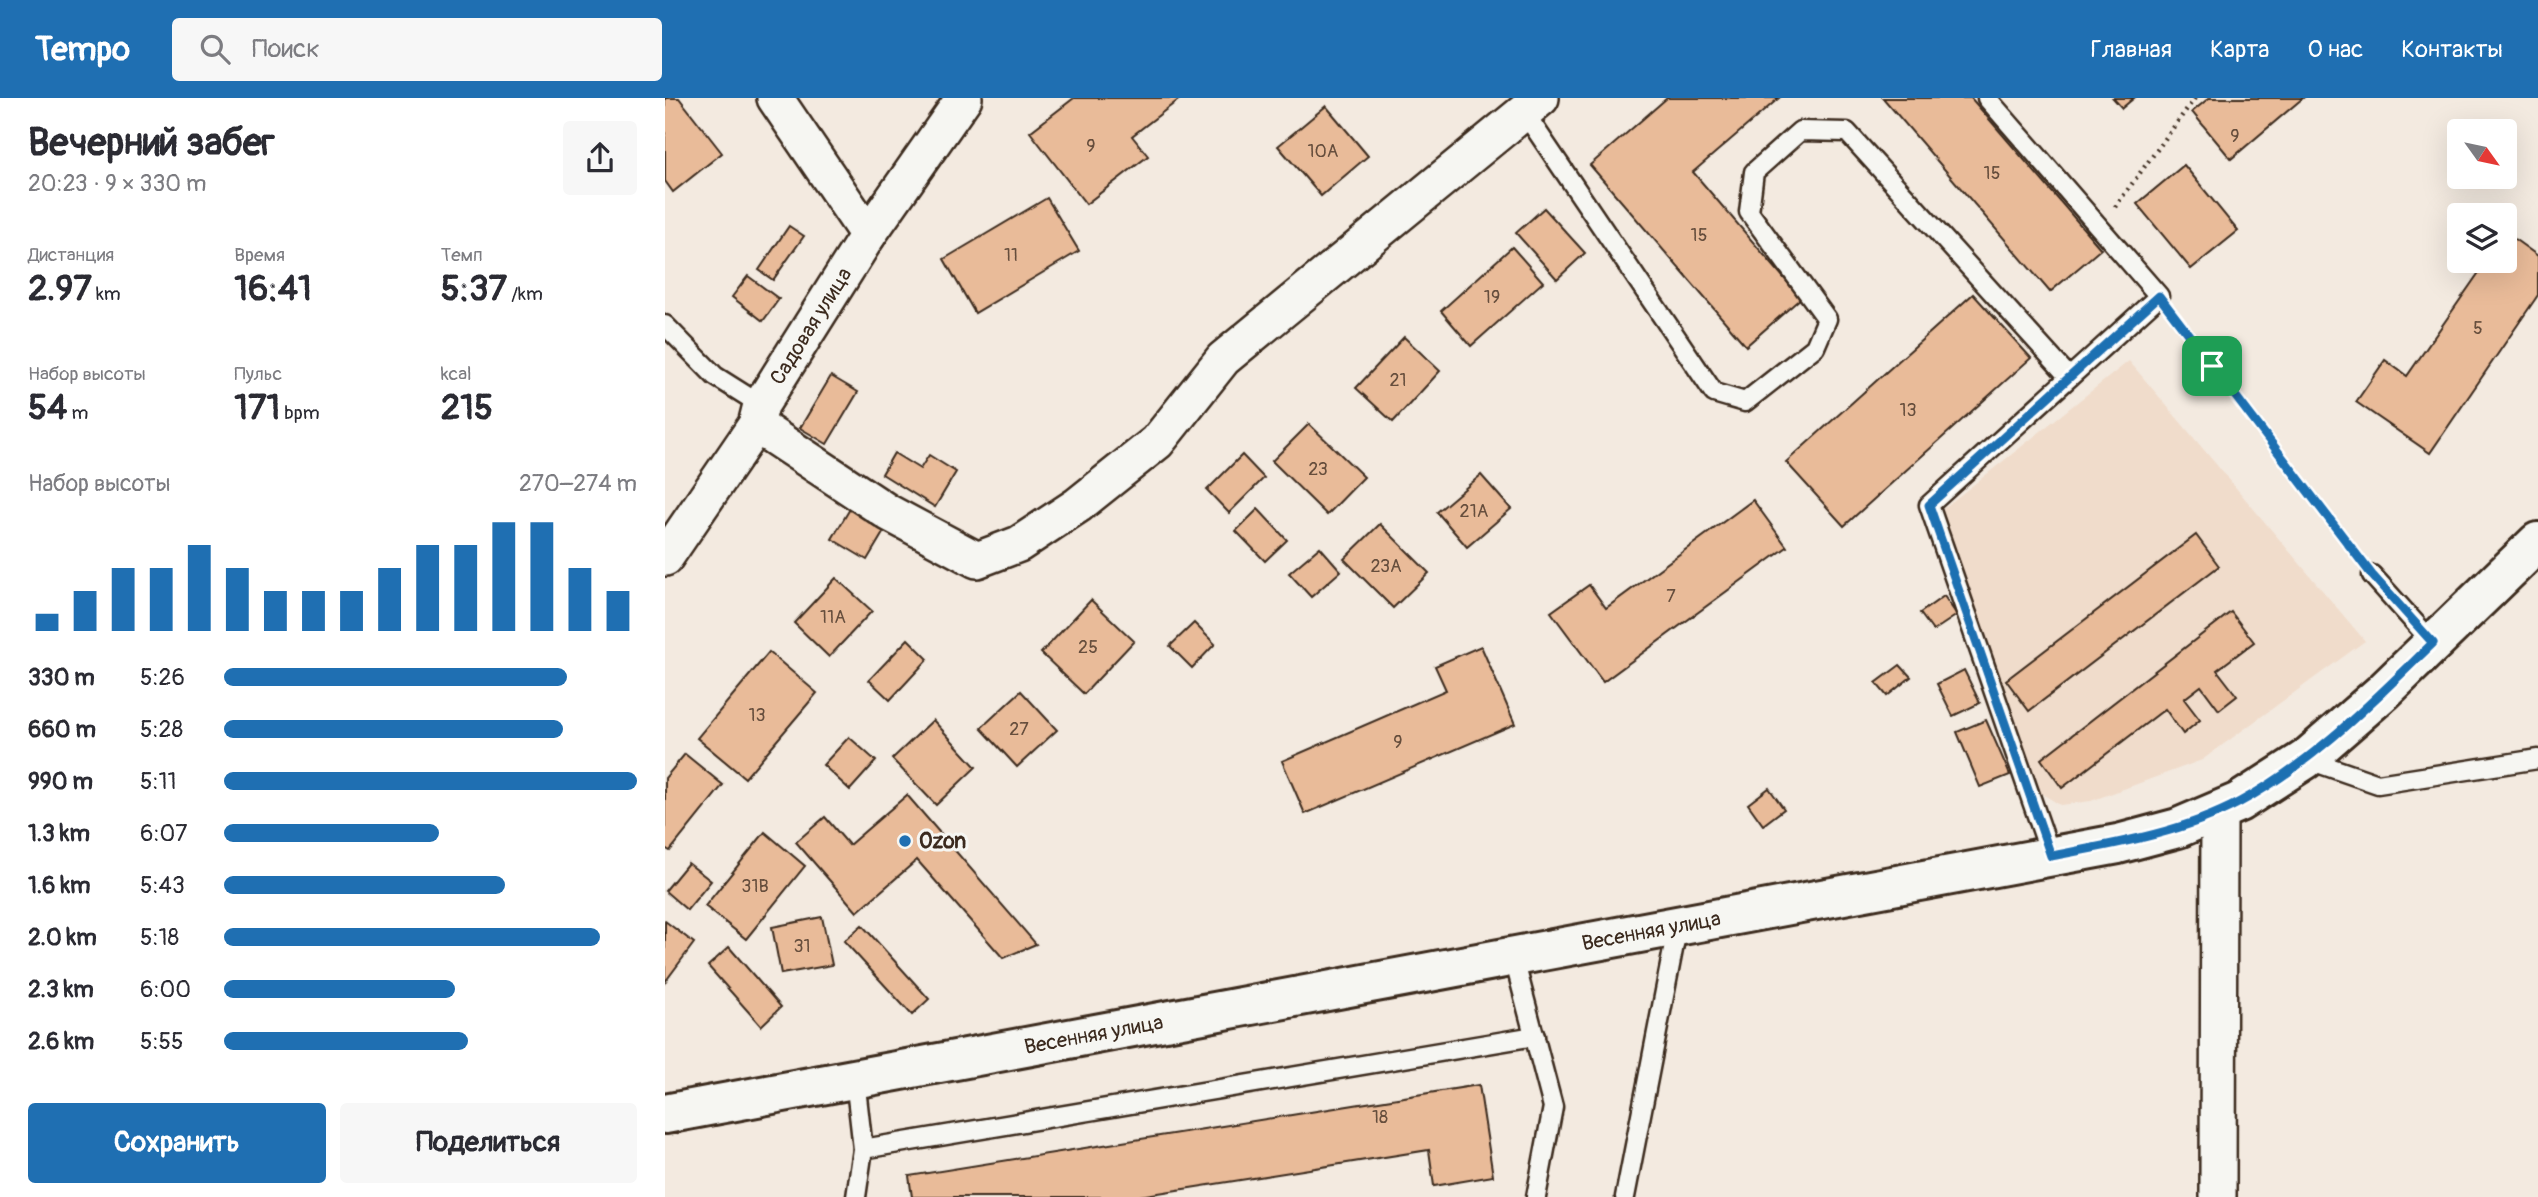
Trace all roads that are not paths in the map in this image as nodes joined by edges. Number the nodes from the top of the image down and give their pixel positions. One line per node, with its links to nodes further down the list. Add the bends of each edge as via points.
1 (775, 98): 5 (street)
2 (964, 98): 5 (street, Садовая улица)
3 (1987, 98): 7 (lane, via 2159,296)
4 (1533, 105): 7 (lane, via 1714,393 1745,402 1815,347 1827,320 1749,212 1754,172 1800,131 1847,132); 8 (street, via 1223,359 1157,442 1078,505 1008,548 977,560 889,513)
5 (868, 235): 8 (street, Садовая улица)
6 (665, 325): 8 (lane)
7 (2069, 377): 16 (lane, via 1929,505)
8 (759, 415): 10 (street, Садовая улица)
9 (2538, 542): 12 (street, Весенняя улица)
10 (665, 558)
11 (2372, 575): 12 (lane)
12 (2433, 643): 13 (street, Весенняя улица)
13 (2306, 759): 14 (lane, via 2378,784); 15 (street, Весенняя улица)
14 (2538, 759)
15 (2219, 811): 16 (street, Весенняя улица, via 2178,828); 26 (street)
16 (2051, 856): 17 (street, Весенняя улица)
17 (1678, 925): 18 (street, Весенняя улица); 25 (lane)
18 (1513, 955): 19 (lane); 20 (street, Весенняя улица)
19 (1535, 1036): 22 (lane); 24 (lane, via 1553,1107)
20 (855, 1079): 21 (street, Весенняя улица); 22 (lane)
21 (665, 1114)
22 (863, 1149): 23 (lane)
23 (856, 1197)
24 (1536, 1197)
25 (1625, 1197)
26 (2218, 1197)

